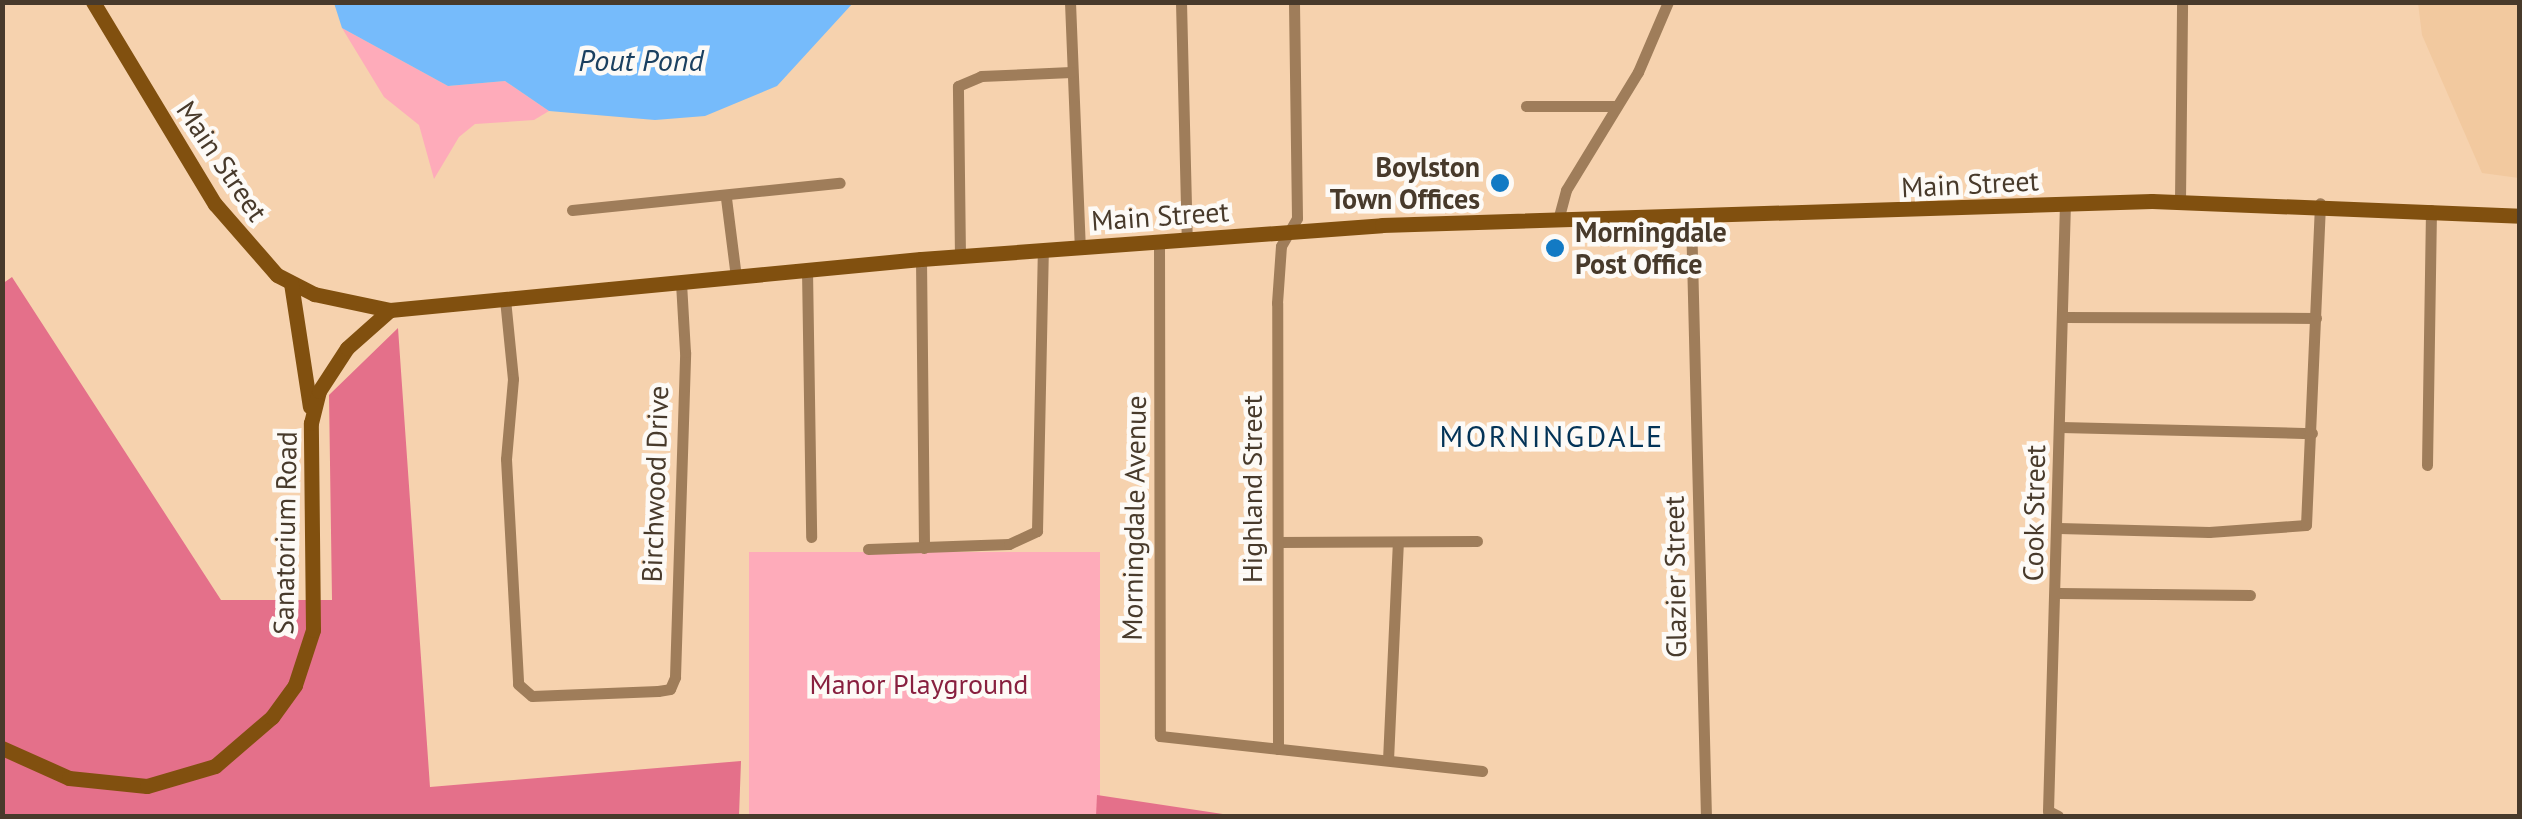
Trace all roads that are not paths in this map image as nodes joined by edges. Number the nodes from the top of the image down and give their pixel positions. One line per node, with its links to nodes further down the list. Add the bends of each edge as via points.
1 (93, 2): 30 (main road, Main Street, via 215,204)
2 (1070, 2): 7 (street)
3 (1181, 2): 21 (street)
4 (1294, 2): 20 (street, Highland Street, via 1297,197)
5 (1668, 2): 9 (street)
6 (2182, 2): 12 (street)
7 (1071, 72): 23 (street); 25 (street, via 962,81)
8 (1526, 106): 9 (street)
9 (1615, 106): 19 (street, via 1566,190)
10 (840, 183): 11 (street)
11 (726, 198): 15 (street); 28 (street)
12 (2180, 201): 13 (main road, Main Street); 14 (main road, Main Street)
13 (2320, 203): 16 (main road, Main Street); 34 (street)
14 (2066, 204): 18 (main road, Main Street); 33 (street, Cook Street)
15 (572, 210)
16 (2431, 210): 17 (main road, Main Street); 38 (street)
17 (2520, 216)
18 (1691, 217): 19 (main road, Main Street); 52 (street, Glazier Street)
19 (1558, 220): 20 (main road, Main Street)
20 (1289, 232): 21 (main road, Main Street); 42 (street, Highland Street, via 1278,284)
21 (1187, 240): 22 (main road, Main Street)
22 (1159, 242): 23 (main road, Main Street); 49 (street, Morningdale Avenue, via 1158,732 1164,738)
23 (1080, 247): 24 (main road, Main Street)
24 (1042, 250): 25 (main road, Main Street); 44 (street, via 1036,531 1008,544)
25 (960, 257): 26 (main road, Main Street)
26 (921, 260): 27 (main road, Main Street); 44 (street)
27 (807, 270): 28 (main road, Main Street); 40 (street)
28 (736, 277): 29 (main road, Main Street)
29 (681, 282): 31 (main road, Main Street); 31 (street, Birchwood Drive, via 684,414 670,688 546,696 520,691 506,460 514,379)
30 (292, 283): 32 (main road, Main Street, via 340,302); 35 (main road)
31 (504, 300): 32 (main road, Main Street)
32 (390, 310): 35 (main road, Sanatorium Road, via 335,363)
33 (2064, 317): 34 (street); 36 (street, Cook Street)
34 (2316, 318): 37 (street)
35 (311, 423): 48 (main road, Sanatorium Road, via 313,630 294,685 255,736 197,774 123,788 68,778)
36 (2061, 427): 37 (street); 39 (street, Cook Street)
37 (2312, 433): 39 (street, via 2306,525 2210,532)
38 (2427, 465)
39 (2059, 528): 46 (street, Cook Street)
40 (811, 538)
41 (1477, 541): 43 (street)
42 (1278, 542): 43 (street); 49 (street, Highland Street)
43 (1398, 542): 50 (street)
44 (924, 548): 45 (street)
45 (868, 549)
46 (2058, 593): 47 (street); 53 (street, Cook Street, via 2048,812)
47 (2250, 595)
48 (2, 748)
49 (1278, 748): 50 (street)
50 (1388, 760): 51 (street)
51 (1482, 771)
52 (1706, 816)
53 (2058, 816)

